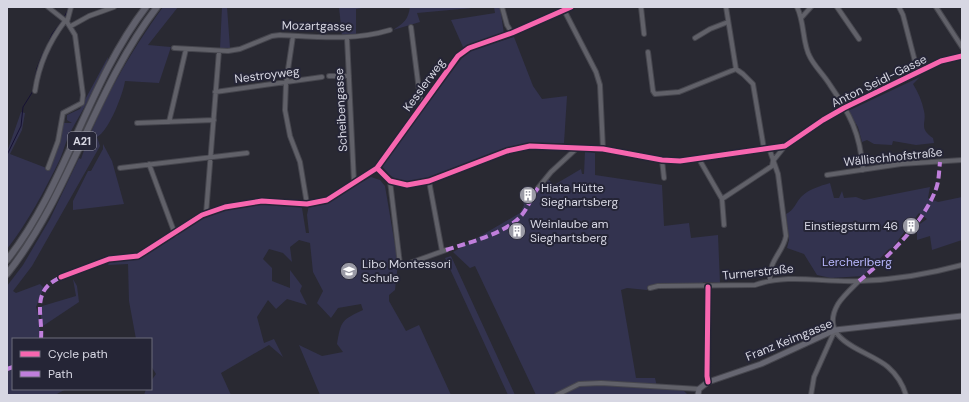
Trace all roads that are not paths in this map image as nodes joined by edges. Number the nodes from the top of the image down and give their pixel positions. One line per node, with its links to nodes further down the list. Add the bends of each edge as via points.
1 (48, 7): 17 (street)
2 (71, 7): 17 (street)
3 (114, 7): 19 (street)
4 (146, 7): 74 (highway, A21, via 118,49 50,189)
5 (157, 7): 76 (highway, A21, via 126,52 48,212)
6 (502, 7): 22 (street)
7 (572, 7): 15 (street, Kesslerweg)
8 (641, 7): 23 (street)
9 (726, 7): 18 (street)
10 (797, 7): 16 (street)
11 (811, 7): 16 (street)
12 (837, 7): 27 (street)
13 (899, 7): 35 (street)
14 (936, 7): 28 (street)
15 (564, 10): 22 (street, Kesslerweg); 48 (street, via 596,72 600,85)
16 (802, 17): 43 (street, via 809,56)
17 (64, 20): 19 (street); 40 (street, via 42,60)
18 (728, 22): 26 (street); 34 (street)
19 (71, 26): 59 (street, via 75,35 82,103 63,113 58,141)
20 (411, 27): 42 (street, via 420,98)
21 (390, 30): 25 (street, Mozartgasse)
22 (512, 33): 42 (street, Kesslerweg, via 469,48 458,56)
23 (644, 34)
24 (293, 36): 25 (street, Mozartgasse); 31 (street, Mozartgasse, via 272,36 240,49); 39 (street)
25 (348, 38): 37 (street, Scheibengasse)
26 (695, 38)
27 (859, 40)
28 (962, 47)
29 (174, 48): 30 (street, Mozartgasse)
30 (186, 49): 31 (street, Mozartgasse); 45 (street)
31 (220, 51): 41 (street)
32 (648, 52): 34 (street, via 655,94 679,92)
33 (962, 56): 35 (street, Anton Seidl-Gasse, via 941,61)
34 (736, 69): 51 (street, via 753,84)
35 (918, 73): 43 (street, Anton Seidl-Gasse)
36 (329, 76): 37 (street)
37 (349, 76): 67 (street, Scheibengasse)
38 (322, 77): 39 (street, Nestroyweg)
39 (286, 83): 41 (street, Nestroyweg); 70 (street, via 285,110 290,136 300,162)
40 (35, 91)
41 (215, 92): 44 (street)
42 (424, 103): 61 (street, Kesslerweg)
43 (844, 108): 47 (street, Anton Seidl-Gasse); 62 (street, via 855,126)
44 (214, 120): 45 (street); 53 (street)
45 (169, 122): 46 (street)
46 (137, 123)
47 (785, 146): 49 (street, Anton Seidl-Gasse); 57 (street)
48 (603, 148): 50 (street, Anton Seidl-Gasse); 55 (street, Anton Seidl-Gasse)
49 (769, 148): 51 (street, Anton Seidl-Gasse); 57 (street)
50 (576, 149): 66 (street, Anton Seidl-Gasse, via 530,146 507,151); 68 (street)
51 (764, 149): 54 (street, Anton Seidl-Gasse)
52 (247, 154): 53 (street)
53 (212, 159): 58 (street); 71 (street)
54 (699, 159): 55 (street, Anton Seidl-Gasse); 69 (street)
55 (662, 160): 64 (street)
56 (962, 160): 62 (street, Wällischhofstraße, via 902,164)
57 (773, 161): 69 (street, via 772,166); 78 (street, via 778,174 786,236 769,269)
58 (149, 164): 60 (street); 73 (street)
59 (48, 168)
60 (120, 168)
61 (377, 168): 65 (street); 67 (street)
62 (863, 170): 63 (street, Wällischhofstraße)
63 (826, 175)
64 (664, 178)
65 (390, 181): 66 (street, Anton Seidl-Gasse, via 407,185); 66 (street, via 400,264 444,251)
66 (429, 181)
67 (354, 182): 70 (street, via 327,200)
68 (538, 188)
69 (722, 199): 72 (street)
70 (307, 204): 71 (street, via 275,201 250,203 225,206)
71 (206, 214): 73 (street)
72 (724, 225)
73 (175, 234): 77 (street, via 138,256 109,259)
74 (7, 260)
75 (962, 265): 79 (street, Turnerstraße, via 937,272)
76 (7, 274)
77 (61, 277)
78 (770, 280): 79 (street, Turnerstraße, via 802,278); 80 (street, Turnerstraße, via 755,285)
79 (859, 281): 83 (street, via 838,304 833,318)
80 (708, 287): 81 (street, Turnerstraße); 84 (street)
81 (650, 288)
82 (962, 316): 83 (main road, Franz Keimgasse)
83 (835, 330): 84 (main road, Franz Keimgasse, via 761,364); 88 (street, via 814,377); 89 (street, via 844,342 887,366 898,378)
84 (708, 382): 85 (main road, Franz Keimgasse)
85 (699, 389): 86 (street, via 601,383 578,384); 87 (main road)
86 (558, 395)
87 (698, 395)
88 (811, 395)
89 (906, 395)

